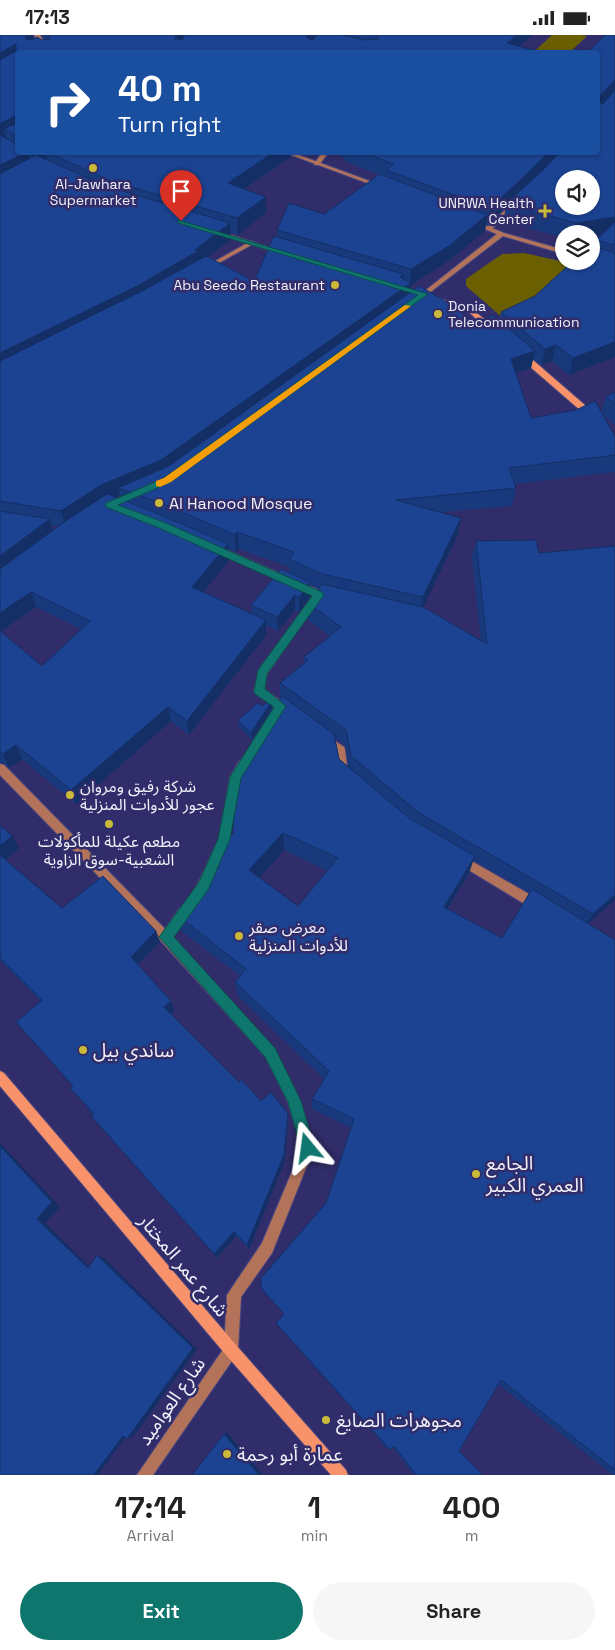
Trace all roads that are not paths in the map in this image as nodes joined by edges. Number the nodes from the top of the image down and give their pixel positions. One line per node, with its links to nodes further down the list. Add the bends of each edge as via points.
1 (37, 35): 2 (street)
2 (40, 48): 3 (street); 4 (street)
3 (37, 50)
4 (44, 50)
5 (294, 155): 7 (street)
6 (324, 155): 7 (street)
7 (317, 164): 8 (street)
8 (384, 188)
9 (516, 203): 11 (street)
10 (462, 219): 11 (street)
11 (489, 229): 13 (street)
12 (214, 231): 14 (main road)
13 (502, 234): 15 (street); 19 (street)
14 (251, 243): 16 (main road); 17 (street)
15 (555, 249)
16 (288, 254)
17 (202, 271)
18 (415, 292): 19 (main road)
19 (424, 294): 20 (street); 21 (main road, via 471,311)
20 (409, 305)
21 (494, 331)
22 (516, 350): 23 (main road)
23 (600, 422)
24 (206, 545): 25 (street)
25 (319, 595): 26 (street); 27 (street, via 262,673 259,691 278,710)
26 (337, 599)
27 (296, 717)
28 (318, 733): 31 (street, via 340,749 343,774)
29 (251, 753): 34 (street, via 236,777 224,839 204,886)
30 (0, 768): 34 (street)
31 (350, 781)
32 (454, 856): 33 (street)
33 (547, 912)
34 (166, 937): 36 (street, via 270,1053 294,1101 308,1148 267,1249 234,1295)
35 (0, 1077): 36 (main road, شارع عمر المختار)
36 (231, 1350): 37 (street, شارع العواميد); 38 (main road, شارع عمر المختار)
37 (144, 1475)
38 (341, 1475)

